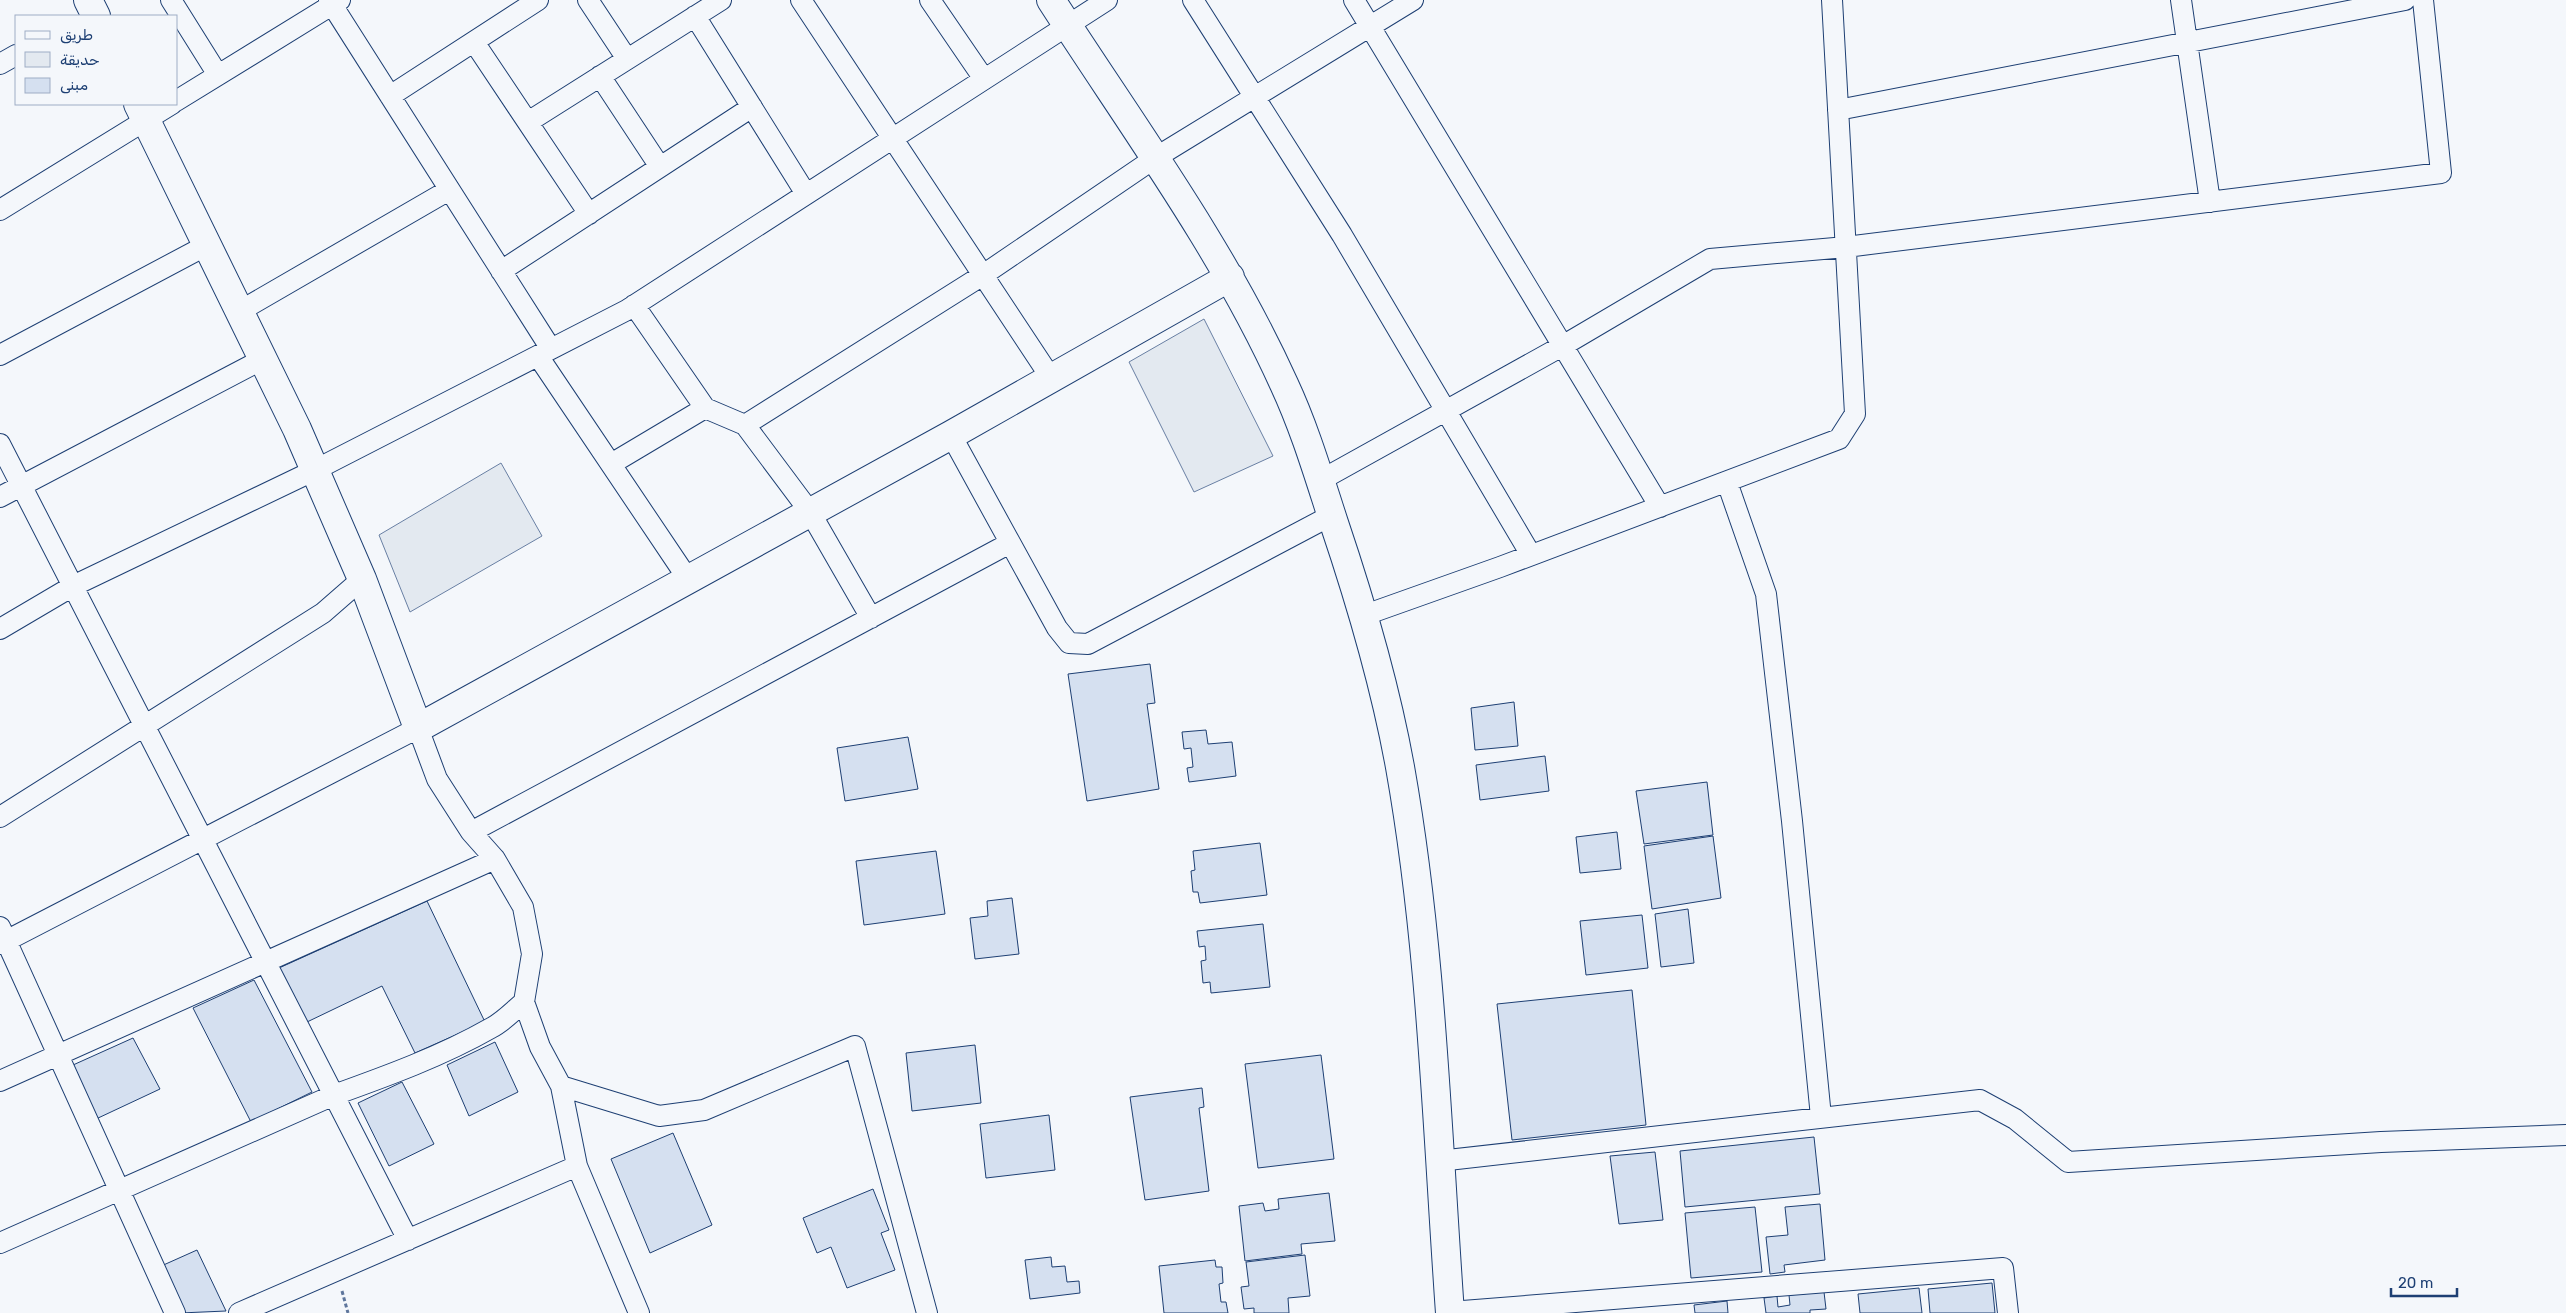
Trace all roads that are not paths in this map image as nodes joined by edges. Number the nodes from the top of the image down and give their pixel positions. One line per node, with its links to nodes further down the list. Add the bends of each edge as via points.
1 (171, 0): 25 (street)
2 (538, 0): 20 (street)
3 (588, 0): 23 (street)
4 (721, 0): 17 (street)
5 (800, 0): 36 (street)
6 (930, 0): 27 (street)
7 (1051, 0): 18 (street)
8 (1107, 0): 18 (street)
9 (1193, 0): 29 (street)
10 (1354, 0): 19 (street)
11 (1413, 0): 19 (street)
12 (1832, 0): 33 (street)
13 (2181, 0): 21 (street)
14 (2405, 0): 21 (street)
15 (2423, 0): 41 (street, via 2441,173)
16 (333, 2): 25 (street); 28 (street)
17 (695, 16): 23 (street); 32 (street)
18 (1067, 25): 27 (street); 37 (street)
19 (1371, 26): 29 (street); 51 (street)
20 (474, 42): 28 (street); 35 (street)
21 (2188, 42): 33 (street); 41 (street)
22 (15, 56): 24 (street)
23 (627, 59): 26 (street)
24 (0, 64)
25 (218, 75): 30 (street)
26 (600, 76): 35 (street); 38 (street)
27 (984, 79): 36 (street)
28 (390, 96): 39 (street)
29 (1255, 96): 37 (street); 57 (street)
30 (178, 100)
31 (168, 105): 34 (street)
32 (752, 107): 38 (street); 40 (street)
33 (1838, 110): 45 (street)
34 (142, 112): 42 (street); 44 (street)
35 (528, 122): 43 (street)
36 (893, 139): 40 (street); 47 (street)
37 (1155, 158): 47 (street); 48 (street)
38 (660, 167): 43 (street)
39 (449, 190): 46 (street); 50 (street)
40 (806, 194): 49 (street)
41 (2210, 202): 45 (street)
42 (0, 210)
43 (589, 214): 46 (street)
44 (207, 246): 50 (street); 53 (street)
45 (1846, 248): 51 (street, via 1710,260); 64 (street, via 1855,414 1839,439)
46 (501, 271): 52 (street)
47 (983, 275): 55 (street); 58 (street)
48 (1230, 277): 55 (street); 63 (street, via 1285,385)
49 (634, 305): 52 (street); 56 (street)
50 (240, 311): 54 (street)
51 (1564, 345): 57 (street); 67 (street)
52 (544, 352): 61 (street); 62 (street)
53 (0, 355)
54 (263, 359): 62 (street); 65 (street)
55 (1051, 378): 59 (street)
56 (705, 408): 58 (street); 61 (street)
57 (1445, 410): 63 (street); 71 (street)
58 (745, 426): 68 (street)
59 (952, 435): 68 (street); 70 (street)
60 (0, 444): 65 (street)
61 (611, 464): 73 (street)
62 (315, 470): 72 (street); 74 (street)
63 (1321, 480): 69 (street)
64 (1728, 482): 67 (street); 91 (street, via 1766,594)
65 (21, 486): 66 (street); 74 (street)
66 (0, 497)
67 (1660, 507): 71 (street)
68 (810, 512): 73 (street); 76 (street)
69 (1332, 515): 70 (street, via 1088,644 1069,643 1056,628); 75 (street)
70 (1010, 543): 76 (street)
71 (1531, 555): 75 (street)
72 (362, 579): 78 (street, via 323,613); 79 (street)
73 (688, 579): 79 (street)
74 (73, 586): 77 (street); 78 (street)
75 (1365, 614): 93 (street, via 1400,764 1414,852 1426,962)
76 (871, 618): 81 (street)
77 (0, 629)
78 (145, 726): 80 (street); 82 (street)
79 (418, 728): 81 (street, via 437,779); 82 (street)
80 (0, 817)
81 (471, 832): 83 (street)
82 (203, 838): 84 (street); 85 (street)
83 (494, 860): 85 (street); 86 (street, via 523,907 532,954)
84 (3, 937): 87 (street)
85 (266, 962): 87 (street); 90 (street)
86 (524, 1002): 89 (street, via 540,1047); 90 (street, via 492,1028 383,1078)
87 (59, 1055): 88 (street); 95 (street)
88 (0, 1081)
89 (561, 1086): 94 (street); 102 (street, via 659,1116 704,1110 855,1046)
90 (334, 1095): 95 (street); 96 (street)
91 (1821, 1117): 92 (street, via 1980,1100 2015,1119 2068,1162 2381,1142); 93 (street)
92 (2566, 1135)
93 (1439, 1160): 98 (street)
94 (577, 1166): 96 (street); 101 (street)
95 (120, 1190): 97 (street); 99 (street)
96 (408, 1240): 100 (street)
97 (0, 1243)
98 (1450, 1312): 103 (street, via 2003,1268)
99 (175, 1313)
100 (239, 1313)
101 (639, 1313)
102 (927, 1313)
103 (2008, 1313)

